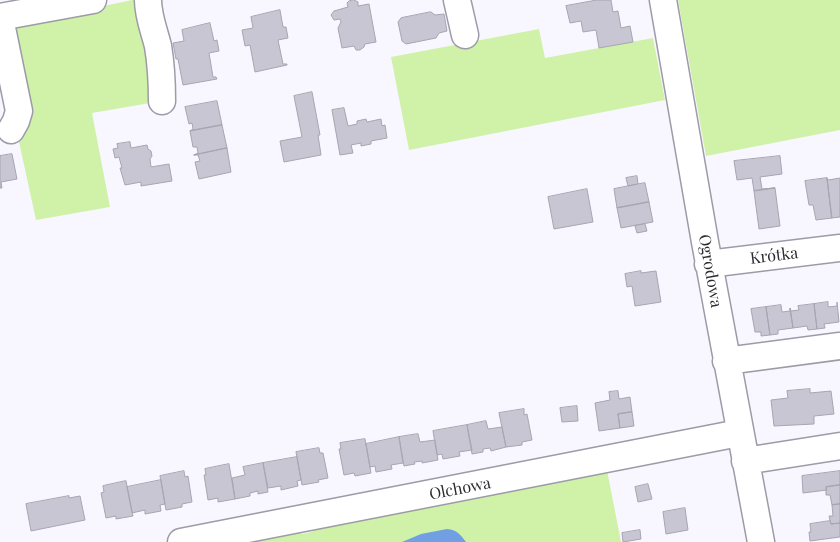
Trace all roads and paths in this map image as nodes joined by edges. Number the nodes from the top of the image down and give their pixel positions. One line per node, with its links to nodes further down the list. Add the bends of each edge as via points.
1 (93, 0): 5 (street)
2 (148, 0): 7 (street, via 162,79)
3 (457, 0): 6 (street)
4 (663, 0): 10 (street, Ogrodowa)
5 (0, 18): 8 (street, via 19,111)
6 (465, 35)
7 (162, 100)
8 (11, 130)
9 (840, 248): 10 (street, Krótka)
10 (708, 264): 12 (street, Ogrodowa)
11 (840, 346): 12 (street)
12 (736, 360): 13 (street, Ogrodowa)
13 (739, 433): 15 (street, Ogrodowa); 16 (street, Olchowa)
14 (840, 446): 15 (street)
15 (745, 461): 17 (street, Ogrodowa)
16 (181, 542)
17 (760, 542)

